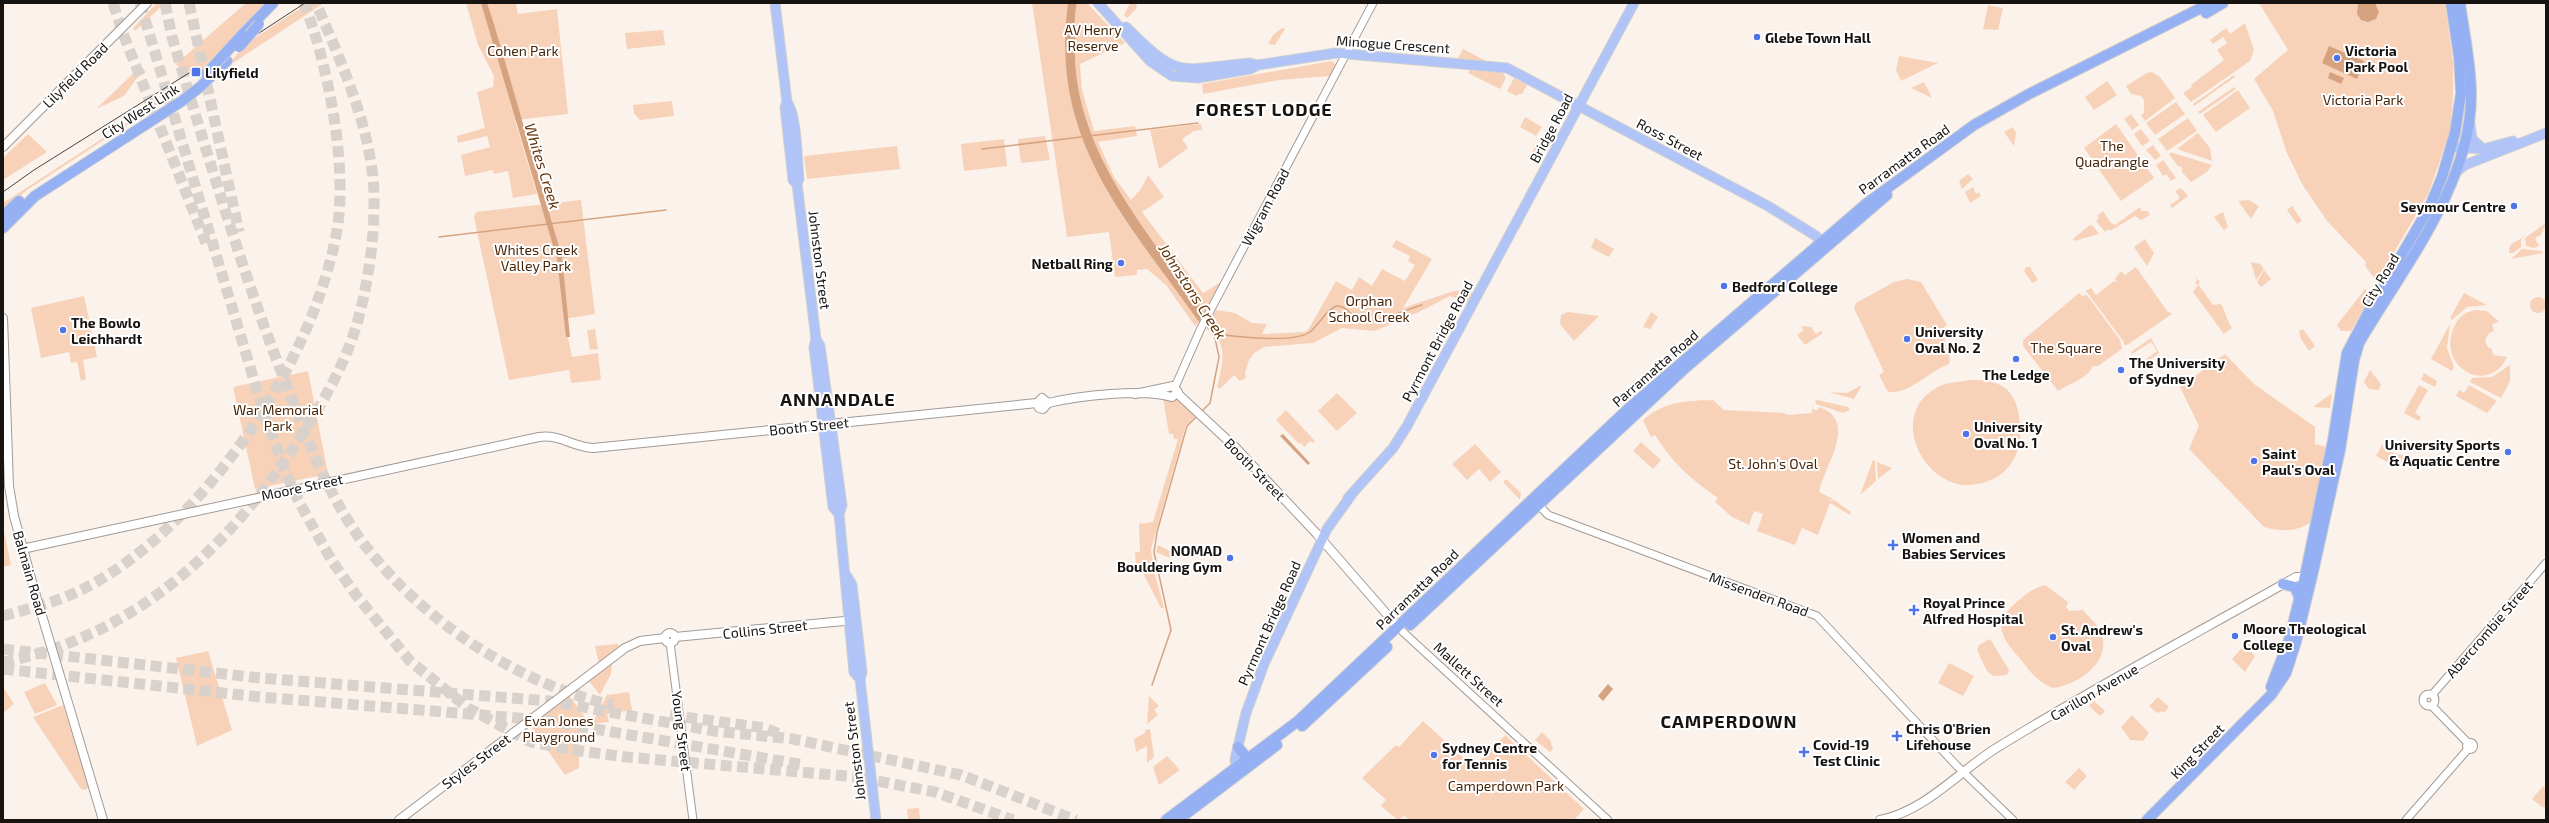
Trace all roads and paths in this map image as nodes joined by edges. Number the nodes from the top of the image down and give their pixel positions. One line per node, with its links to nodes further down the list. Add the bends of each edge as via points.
1 (147, 3): 19 (main road, Lilyfield Road)
2 (273, 3): 25 (highway, City West Link, bridge, via 206,74 175,99 32,191)
3 (282, 3): 26 (highway, City West Link, bridge, via 200,87 35,196)
4 (775, 3): 31 (main road, Johnston Street, via 787,102 791,106 793,120 800,179 797,184 816,339 820,346)
5 (1098, 3): 14 (main road, Minogue Crescent, via 1161,61 1177,72 1205,77 1250,69 1258,65 1326,54)
6 (1373, 3): 13 (street, Wigram Road)
7 (1377, 3): 13 (street, Wigram Road)
8 (1634, 3): 16 (main road, Bridge Road)
9 (2211, 3): 27 (highway, Parramatta Road, via 1974,125 1867,203)
10 (2223, 3): 27 (highway, Parramatta Road, via 2183,26 2027,102 1974,132)
11 (2451, 3): 20 (highway, City Road, via 2461,93 2460,114)
12 (2460, 3): 17 (highway, City Road, via 2472,93)
13 (1360, 30): 14 (street, Wigram Road)
14 (1347, 54): 15 (main road, Minogue Crescent); 30 (street, Wigram Road, via 1208,314)
15 (1502, 66): 16 (main road, Ross Street)
16 (1579, 106): 27 (main road, Ross Street, via 1768,206); 28 (main road, Bridge Road)
17 (2470, 116): 21 (main road, via 2472,140); 22 (highway, City Road)
18 (2545, 134): 21 (main road); 23 (main road)
19 (3, 147)
20 (2452, 147): 22 (main road); 37 (highway, City Road, via 2430,206 2347,354)
21 (2483, 149): 22 (main road)
22 (2462, 151): 23 (main road, via 2480,156); 24 (highway, City Road)
23 (2498, 152): 24 (main road, via 2465,165)
24 (2456, 172): 37 (highway, City Road, via 2422,240 2359,343 2340,450)
25 (3, 216)
26 (3, 228)
27 (1825, 244): 33 (highway, Parramatta Road, via 1630,407)
28 (1493, 266): 34 (main road, Pyrmont Bridge Road, via 1404,431 1393,448 1348,498)
29 (3, 318): 35 (main road, Balmain Road, via 9,486)
30 (1173, 392): 31 (main road, Booth Street, via 1048,403 1043,398 1037,403); 34 (main road, Booth Street, via 1236,448)
31 (827, 424): 32 (main road, Booth Street, via 601,448); 40 (main road, Johnston Street, via 842,505 839,514 847,576 852,585)
32 (582, 447): 35 (main road, Moore Street, via 555,436 518,441)
33 (1536, 501): 41 (highway, Parramatta Road); 48 (street, Missenden Road, via 1548,515 1814,614)
34 (1322, 540): 41 (main road, Mallett Street); 45 (main road, Pyrmont Bridge Road, via 1262,669 1246,713)
35 (22, 549): 49 (main road, Balmain Road)
36 (2546, 563): 59 (street, Abercrombie Street, via 2432,695 2435,700 2432,706 2468,746)
37 (2308, 576): 38 (main road, Carillon Avenue, via 2296,577); 39 (highway, King Street); 44 (highway, King Street, via 2289,665 2276,689)
38 (2283, 584): 39 (highway, via 2295,586); 48 (main road, Carillon Avenue, via 2000,746)
39 (2300, 597): 44 (highway, King Street, via 2281,662)
40 (852, 620): 42 (main road, Collins Street); 52 (main road, Johnston Street, via 854,672 860,680)
41 (1401, 629): 46 (highway, Parramatta Road, via 1298,721); 47 (highway, Parramatta Road, via 1303,725); 55 (street, Mallett Street)
42 (670, 639): 43 (main road, Collins Street, via 640,641); 51 (street, Young Street)
43 (630, 645): 50 (main road, Styles Street)
44 (2265, 699): 58 (highway, King Street, via 2200,770)
45 (1238, 747): 46 (highway); 47 (main road, Pyrmont Bridge Road)
46 (1248, 758): 47 (highway, Parramatta Road)
47 (1238, 769): 53 (highway, Parramatta Road); 54 (highway, Parramatta Road)
48 (1963, 771): 56 (main road, Carillon Avenue, via 1918,804 1900,814); 57 (street, Missenden Road)
49 (103, 820)
50 (399, 820)
51 (693, 820)
52 (876, 820)
53 (1166, 820)
54 (1178, 820)
55 (1608, 820)
56 (1880, 820)
57 (2013, 820)
58 (2147, 820)
59 (2406, 820)

